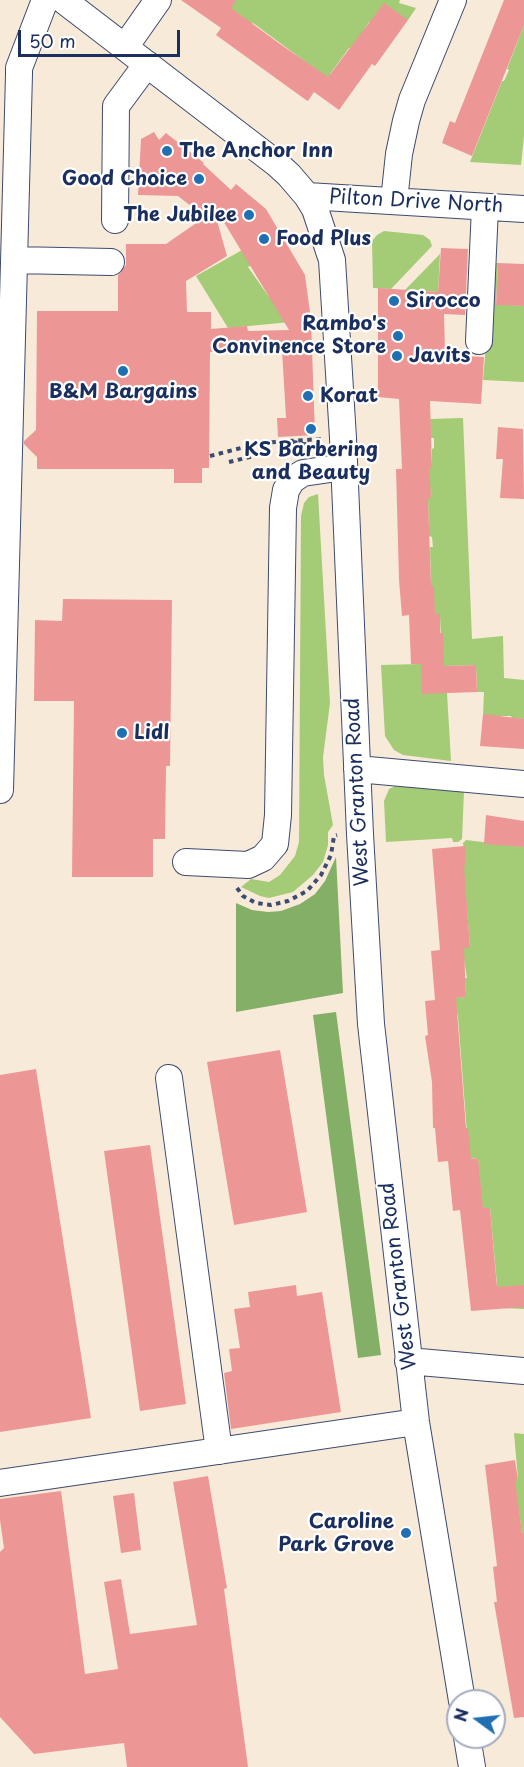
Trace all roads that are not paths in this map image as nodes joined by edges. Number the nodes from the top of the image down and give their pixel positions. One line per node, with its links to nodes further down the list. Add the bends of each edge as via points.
1 (45, 0): 12 (street, via 19,68)
2 (63, 0): 5 (street, West Granton Road)
3 (158, 0): 5 (street)
4 (453, 0): 8 (street, via 412,100 399,154)
5 (125, 47): 6 (street, West Granton Road)
6 (147, 64): 7 (street, West Granton Road, via 277,164); 11 (street, via 116,106)
7 (307, 196): 8 (street, Pilton Drive North); 15 (street, West Granton Road, via 332,260)
8 (394, 201): 9 (street, Pilton Drive North)
9 (485, 207): 10 (street, Pilton Drive North); 14 (street)
10 (524, 209)
11 (114, 220)
12 (14, 260): 13 (street); 18 (street)
13 (111, 262)
14 (479, 341)
15 (344, 467): 16 (street, West Granton Road); 19 (street, via 303,473 286,490 275,844 263,858 248,864)
16 (357, 769): 17 (street); 21 (street, West Granton Road, via 370,1024)
17 (524, 784)
18 (0, 790)
19 (186, 862)
20 (170, 1078): 24 (street)
21 (408, 1361): 22 (street); 23 (street, West Granton Road)
22 (524, 1371)
23 (416, 1422): 24 (street); 26 (street, West Granton Road)
24 (219, 1451): 25 (street)
25 (0, 1483)
26 (460, 1689)
27 (469, 1749): 28 (street)
28 (472, 1767)

